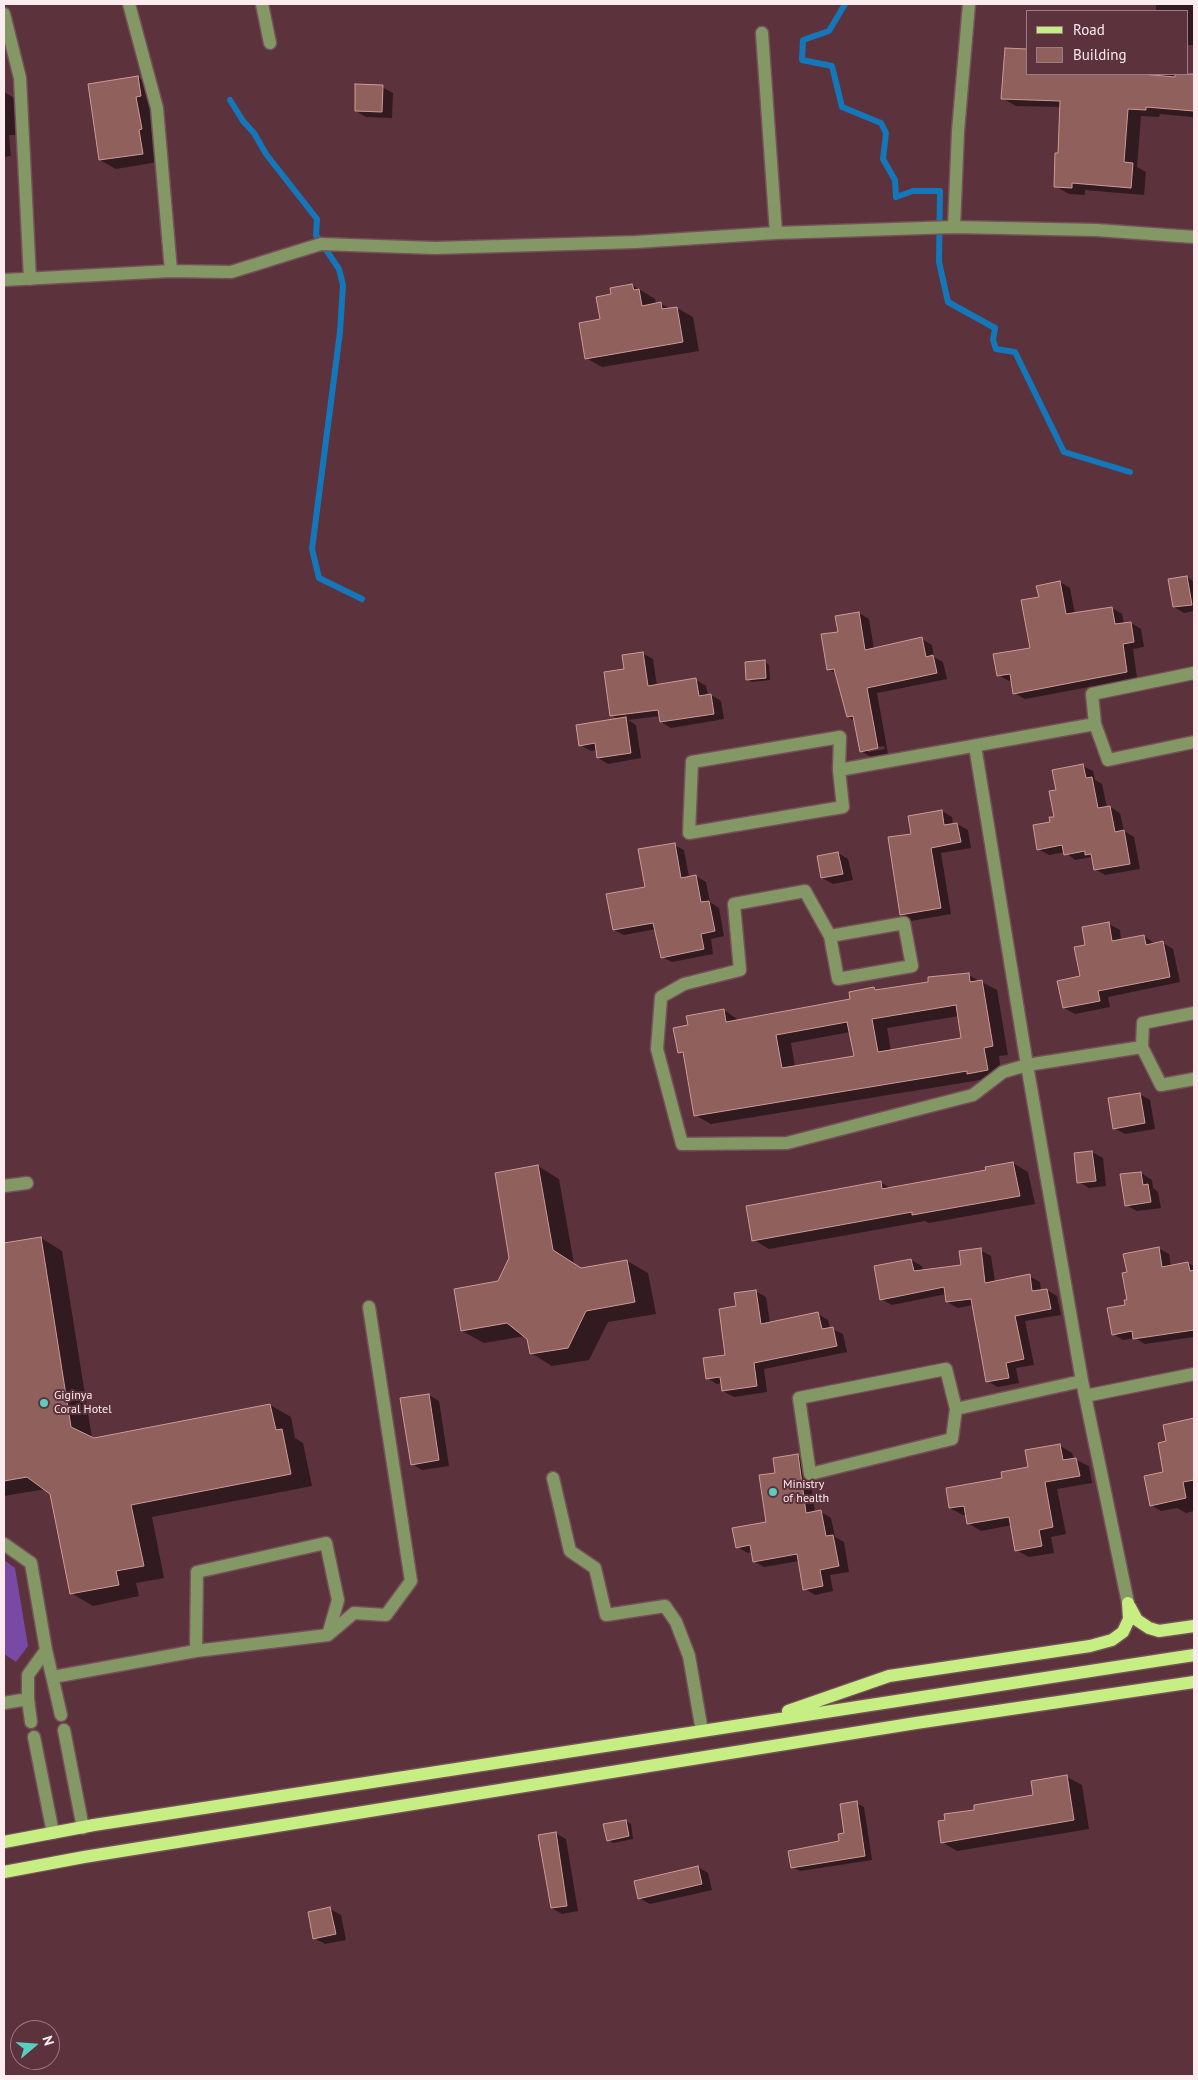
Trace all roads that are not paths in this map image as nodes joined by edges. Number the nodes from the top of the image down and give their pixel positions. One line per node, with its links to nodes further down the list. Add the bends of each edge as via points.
1 (132, 4): 10 (street, via 157,108)
2 (262, 4): 6 (street)
3 (968, 4): 7 (street)
4 (4, 14): 11 (street, via 20,78)
5 (762, 34): 8 (street)
6 (270, 43)
7 (954, 228): 8 (street); 9 (street, via 1096,230)
8 (776, 233): 10 (street, via 636,242 435,248 321,244 231,272)
9 (1194, 236)
10 (171, 272): 11 (street)
11 (30, 279): 12 (street)
12 (4, 280)
13 (1194, 673): 14 (street, via 1092,694)
14 (1095, 724): 15 (street, via 1108,760); 16 (street)
15 (1194, 742)
16 (975, 746): 17 (street); 21 (street)
17 (839, 770): 17 (street, via 843,807 689,833 692,762 840,736)
18 (830, 936): 18 (street, via 904,923 912,966 838,980); 21 (street, via 805,891 734,904 740,970 684,984 661,997 657,1049 682,1144 787,1143 973,1095 1003,1072)
19 (1194, 1013): 20 (street, via 1143,1023)
20 (1142, 1047): 21 (street); 22 (street, via 1161,1085)
21 (1027, 1064): 27 (street)
22 (1194, 1079)
23 (27, 1183): 24 (street)
24 (4, 1186)
25 (369, 1307): 34 (street, via 411,1581 386,1615 354,1613)
26 (1194, 1374): 28 (street)
27 (1082, 1381): 28 (street); 29 (street)
28 (1085, 1396): 32 (street)
29 (956, 1409): 29 (street, via 952,1439 810,1474 799,1398 946,1369)
30 (553, 1478): 46 (street, via 570,1551 595,1568 606,1615 665,1606 676,1622 689,1656)
31 (4, 1544): 35 (street, via 31,1563)
32 (1128, 1602): 33 (main road, via 1137,1620 1149,1628); 44 (main road, via 1129,1619 1123,1632 1112,1640 889,1676)
33 (1194, 1626)
34 (328, 1635): 36 (street); 36 (street, via 338,1600 326,1544 197,1572)
35 (46, 1650): 38 (street); 40 (street, via 28,1674)
36 (196, 1651): 38 (street)
37 (1194, 1655): 44 (main road)
38 (53, 1677): 42 (street)
39 (1194, 1682): 51 (main road, via 896,1726)
40 (28, 1699): 41 (street); 43 (street)
41 (4, 1703)
42 (62, 1715)
43 (31, 1722)
44 (757, 1722): 46 (main road)
45 (64, 1730): 48 (street)
46 (702, 1731): 48 (main road)
47 (34, 1737): 49 (street)
48 (83, 1828): 49 (main road)
49 (53, 1833): 50 (main road)
50 (4, 1842)
51 (4, 1872)

